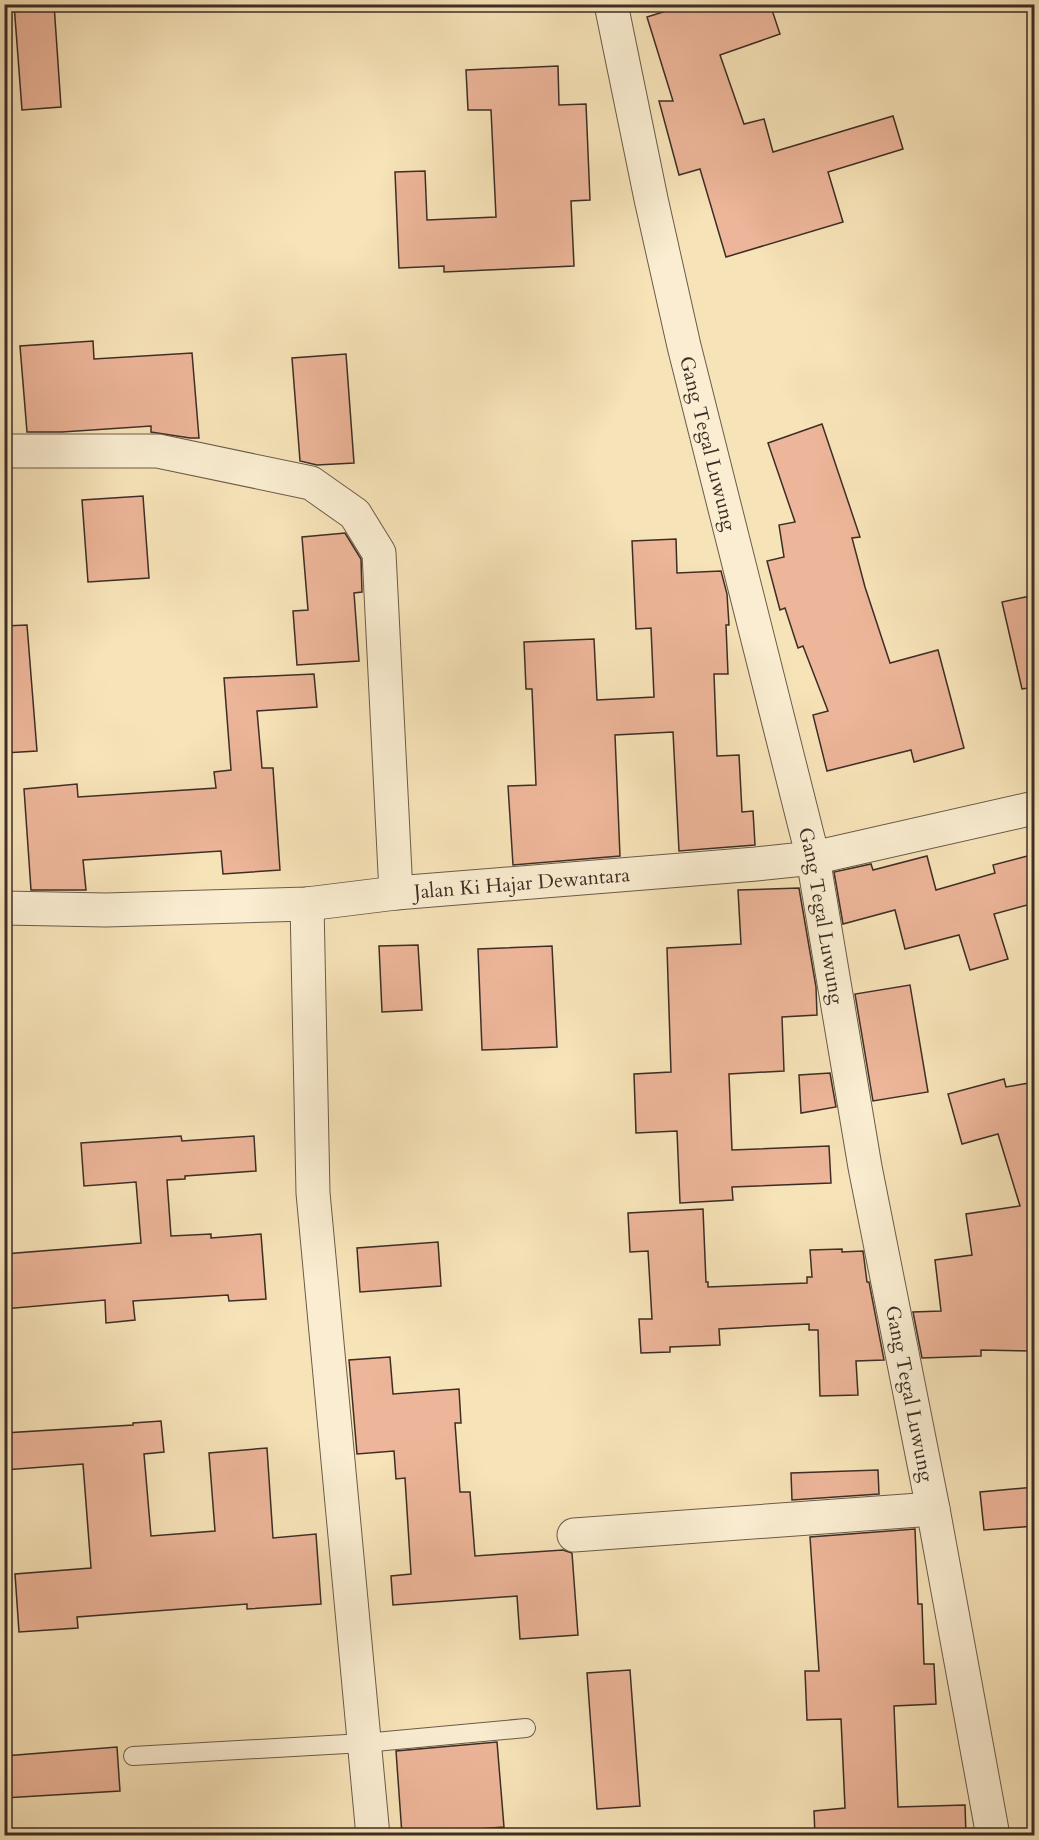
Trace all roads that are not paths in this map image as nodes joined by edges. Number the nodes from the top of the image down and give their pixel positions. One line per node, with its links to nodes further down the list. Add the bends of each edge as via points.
1 (611, 4): 4 (street, Gang Tegal Luwung, via 684,346)
2 (4, 451): 5 (street, via 158,452 311,483 355,514 379,553)
3 (1035, 808): 4 (street, Jalan Ki Hajar Dewantara)
4 (813, 858): 5 (street, Jalan Ki Hajar Dewantara); 8 (street, Gang Tegal Luwung, via 865,1167)
5 (396, 893): 6 (street, Jalan Ki Hajar Dewantara)
6 (307, 904): 7 (street, Jalan Ki Hajar Dewantara, via 106,910); 11 (street, via 313,1193)
7 (4, 908)
8 (933, 1509): 9 (street); 14 (street, Gang Tegal Luwung)
9 (574, 1534)
10 (526, 1728): 11 (lane)
11 (364, 1743): 12 (lane); 13 (street)
12 (133, 1756)
13 (373, 1836)
14 (993, 1836)

